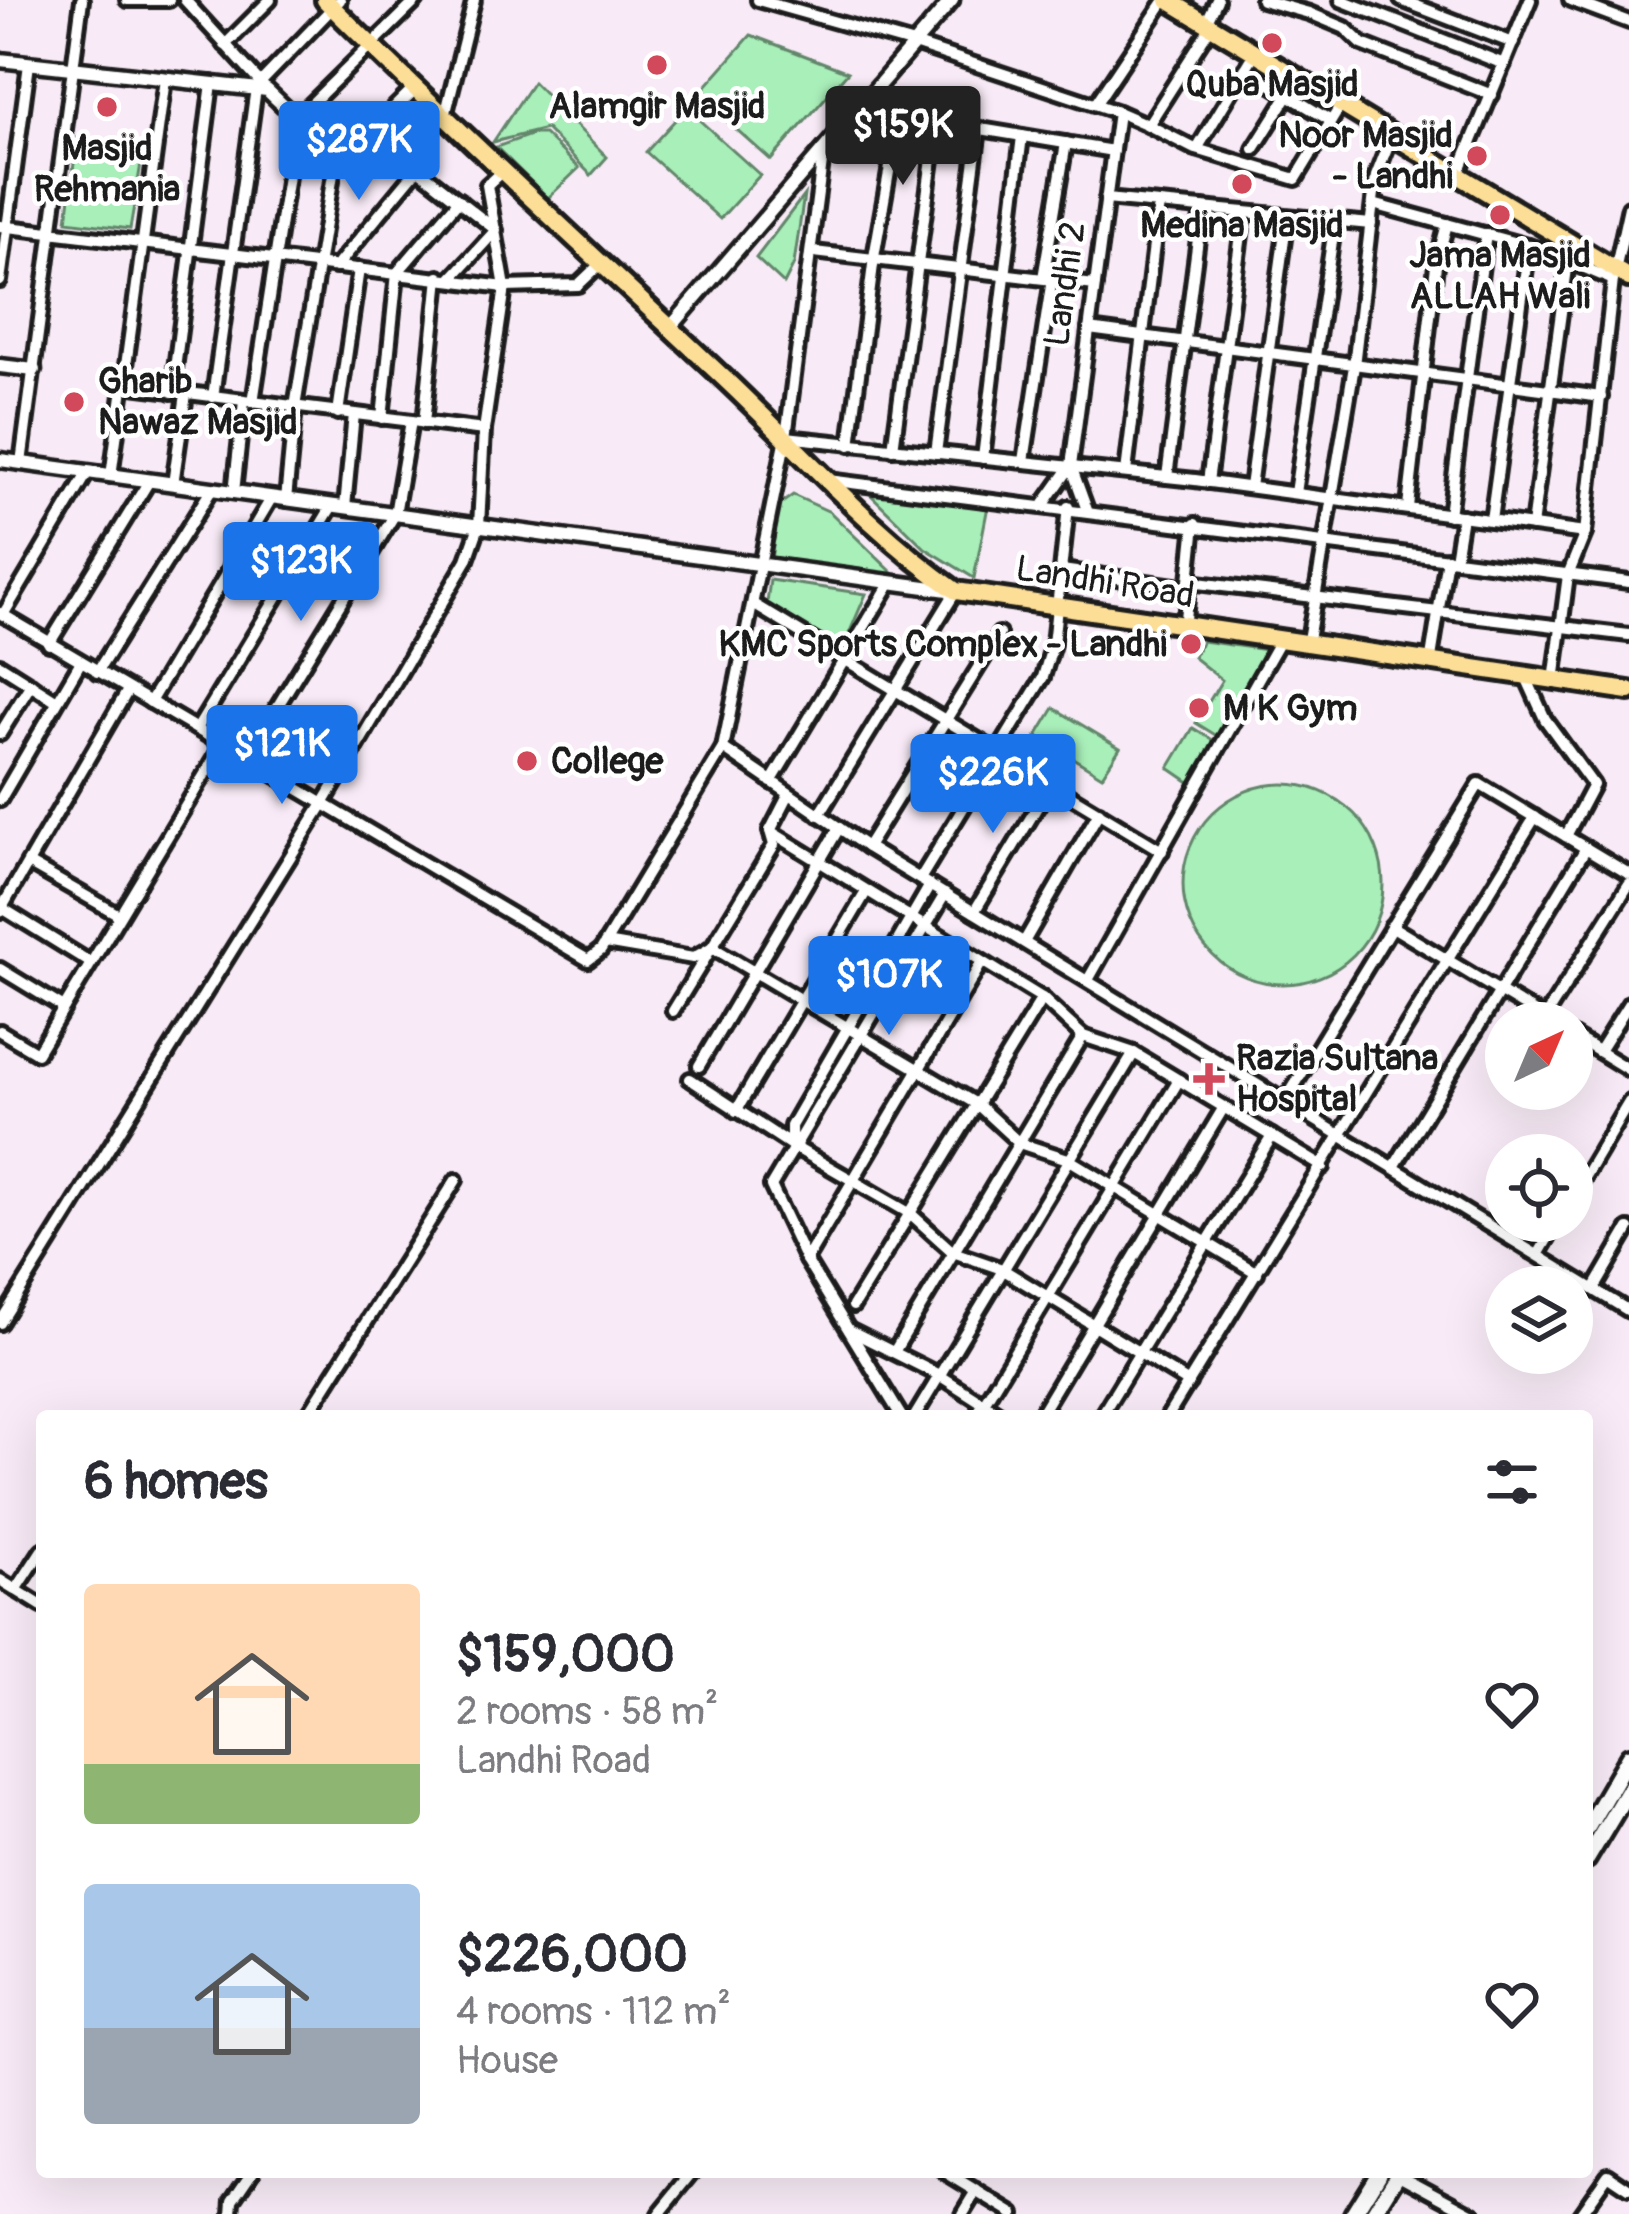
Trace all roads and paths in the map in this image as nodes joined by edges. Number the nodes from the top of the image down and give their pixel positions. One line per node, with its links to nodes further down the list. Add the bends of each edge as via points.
1 (82, 0): 29 (street)
2 (127, 0): 3 (street)
3 (169, 0)
4 (185, 0): 23 (street)
5 (270, 0): 23 (street)
6 (417, 0): 24 (street)
7 (473, 0): 42 (street)
8 (758, 0): 18 (street)
9 (952, 0): 22 (street)
10 (1167, 0): 20 (main road); 36 (street)
11 (1217, 0): 20 (street)
12 (1262, 0): 35 (street)
13 (1341, 0): 28 (street)
14 (1401, 0): 21 (street)
15 (1530, 0): 21 (street)
16 (1570, 0): 19 (street)
17 (333, 3): 24 (main road, Landhi Road); 32 (street)
18 (791, 5): 22 (street)
19 (1629, 22)
20 (1208, 24): 26 (main road); 44 (street)
21 (1513, 43): 28 (street)
22 (914, 44): 36 (street); 37 (street)
23 (225, 45): 32 (street)
24 (370, 46): 33 (main road, Landhi Road); 41 (street)
25 (0, 60): 27 (street)
26 (1250, 61): 34 (street); 39 (main road); 50 (street)
27 (29, 64): 29 (street); 69 (street)
28 (1504, 64): 35 (street)
29 (73, 68): 30 (street); 71 (street)
30 (165, 79): 31 (street); 73 (street)
31 (212, 83): 32 (street); 75 (street)
32 (261, 87): 41 (street); 77 (street)
33 (414, 89): 42 (main road, Landhi Road); 46 (street)
34 (1288, 95): 39 (street); 51 (street)
35 (1492, 95): 57 (street)
36 (1096, 103): 38 (street)
37 (860, 109): 40 (street); 53 (street)
38 (1118, 112): 44 (street); 52 (street, Landhi 2)
39 (1336, 113): 48 (main road); 50 (street, via 1296,179)
40 (899, 116): 43 (street); 78 (street)
41 (297, 118): 54 (street); 79 (street)
42 (444, 119): 56 (main road, Landhi Road)
43 (937, 122): 45 (street); 80 (street)
44 (1148, 125): 50 (street)
45 (979, 129): 47 (street); 84 (street)
46 (371, 131): 54 (street, via 341,161); 55 (street)
47 (1022, 136): 49 (street); 87 (street)
48 (1392, 136): 57 (main road); 61 (street)
49 (1066, 143): 52 (street); 91 (street)
50 (1197, 149)
51 (1254, 149)
52 (1113, 151): 59 (street, Landhi 2)
53 (823, 154): 76 (street); 95 (street)
54 (336, 156): 82 (street)
55 (418, 168): 58 (street); 85 (street)
56 (500, 173): 70 (street, via 487,185); 83 (main road, Landhi Road)
57 (1458, 176): 89 (main road)
58 (459, 200): 70 (street); 88 (street)
59 (1106, 200): 60 (street); 93 (street, Landhi 2)
60 (1159, 204): 63 (street); 97 (street)
61 (1373, 204): 67 (street); 68 (street)
62 (1629, 206): 89 (street)
63 (1202, 208): 64 (street); 98 (street)
64 (1244, 212): 65 (street); 99 (street)
65 (1287, 217): 66 (street); 100 (street)
66 (1335, 221): 67 (street); 101 (street)
67 (1370, 224): 103 (street)
68 (1447, 224): 72 (street); 105 (street)
69 (4, 226): 71 (street); 92 (street)
70 (496, 230): 90 (street); 94 (street)
71 (52, 233): 73 (street); 104 (street)
72 (1486, 234): 74 (street); 106 (street)
73 (145, 241): 75 (street); 107 (street)
74 (1529, 246): 81 (street); 108 (street)
75 (193, 248): 77 (street); 110 (street)
76 (814, 252): 78 (street); 121 (street)
77 (235, 254): 79 (street); 112 (street)
78 (874, 257): 80 (street); 122 (street)
79 (274, 259): 82 (street); 114 (street)
80 (915, 261): 84 (street); 123 (street)
81 (1568, 261): 89 (street); 109 (street)
82 (317, 266): 85 (street); 115 (street)
83 (598, 266): 94 (street, via 578,285); 95 (main road, Landhi Road)
84 (958, 266): 87 (street); 124 (street)
85 (336, 267): 86 (street)
86 (359, 269): 88 (street); 116 (street)
87 (1001, 272): 91 (street); 125 (street)
88 (398, 273): 90 (street); 118 (street)
89 (1619, 276): 113 (street)
90 (445, 278): 94 (street); 119 (street)
91 (1048, 278): 93 (street); 126 (street)
92 (0, 281)
93 (1095, 285): 96 (street, Landhi 2)
94 (505, 287): 120 (street)
95 (670, 328): 121 (main road, Landhi Road)
96 (1089, 329): 97 (street); 128 (street, Landhi 2)
97 (1142, 337): 98 (street); 130 (street)
98 (1184, 343): 99 (street); 132 (street)
99 (1227, 348): 100 (street); 135 (street)
100 (1268, 354): 101 (street); 137 (street)
101 (1315, 361): 103 (street); 140 (street)
102 (0, 365): 104 (street)
103 (1354, 366): 105 (street); 141 (street)
104 (34, 370): 127 (street)
105 (1426, 375): 106 (street); 145 (street)
106 (1467, 380): 108 (street); 149 (street)
107 (124, 386): 110 (street); 131 (street)
108 (1509, 386): 109 (street); 150 (street)
109 (1551, 391): 113 (street); 153 (street)
110 (172, 392): 111 (street)
111 (186, 394): 112 (street); 136 (street)
112 (213, 397): 114 (street)
113 (1600, 398): 154 (street)
114 (248, 402): 115 (street); 139 (street)
115 (295, 407): 116 (street); 142 (street)
116 (338, 412): 117 (street)
117 (354, 414): 118 (street); 144 (street)
118 (382, 418): 119 (street)
119 (418, 422): 120 (street); 148 (street)
120 (484, 430): 152 (street)
121 (786, 437): 122 (street); 133 (main road, Landhi Road); 157 (street)
122 (850, 445): 123 (street)
123 (893, 449): 124 (street)
124 (936, 453): 125 (street)
125 (983, 458): 126 (street)
126 (1024, 461): 128 (street)
127 (7, 465): 129 (street)
128 (1071, 466): 130 (street); 143 (street); 147 (street)
129 (88, 472): 131 (street); 168 (street)
130 (1126, 472): 132 (street)
131 (111, 476): 134 (street)
132 (1167, 477): 135 (street)
133 (829, 480): 143 (street); 163 (main road, Landhi Road, via 900,552)
134 (149, 481): 136 (street); 174 (street)
135 (1208, 482): 137 (street)
136 (173, 484): 138 (street)
137 (1250, 487): 140 (street)
138 (212, 489): 139 (street); 180 (street)
139 (234, 492): 142 (street)
140 (1295, 493): 141 (street)
141 (1333, 497): 145 (street); 155 (street)
142 (279, 498): 144 (street); 188 (street)
143 (1044, 505): 146 (street)
144 (338, 507): 148 (street); 190 (street)
145 (1408, 507): 149 (street)
146 (1068, 508): 147 (street); 158 (street)
147 (1087, 510): 151 (street)
148 (395, 514): 152 (street); 195 (street)
149 (1456, 515): 150 (street); 156 (street)
150 (1491, 520): 153 (street)
151 (1196, 524): 155 (street); 162 (street)
152 (478, 526): 157 (street); 200 (street, via 467,560)
153 (1532, 526): 154 (street)
154 (1585, 533): 159 (street)
155 (1325, 540): 156 (street); 164 (street)
156 (1451, 558): 159 (street); 167 (street)
157 (761, 564): 160 (street); 165 (street)
158 (1062, 570): 162 (street); 166 (street)
159 (1568, 575): 161 (street); 169 (street)
160 (891, 582): 163 (street); 176 (street)
161 (1629, 582)
162 (1189, 585): 164 (street); 170 (street)
163 (956, 591): 166 (main road, Landhi Road); 184 (street)
164 (1313, 596): 167 (street); 175 (street)
165 (753, 604): 176 (street); 193 (street)
166 (1058, 610): 170 (main road, Landhi Road); 194 (street, via 1043,677)
167 (1438, 611): 169 (street); 178 (street)
168 (1, 614): 174 (street)
169 (1561, 626): 172 (street); 182 (street)
170 (1184, 628): 173 (main road, Landhi Road)
171 (999, 634): 189 (street)
172 (1629, 635)
173 (1279, 642): 175 (main road, Landhi Road); 209 (street)
174 (50, 644): 177 (street)
175 (1307, 646): 178 (main road, Landhi Road)
176 (844, 661): 184 (street); 196 (street)
177 (80, 663): 180 (street); 187 (street)
178 (1430, 664): 181 (main road, Landhi Road)
179 (0, 665): 183 (street)
180 (97, 672): 185 (street)
181 (1526, 677): 182 (main road, Landhi Road); 206 (street, via 1592,784)
182 (1554, 681): 186 (main road, Landhi Road)
183 (31, 684): 187 (street); 191 (street)
184 (893, 688): 189 (street); 202 (street)
185 (128, 690): 188 (street); 210 (street)
186 (1629, 691)
187 (57, 701): 199 (street)
188 (150, 702): 190 (street)
189 (946, 720): 194 (street); 207 (street)
190 (197, 729): 192 (street)
191 (0, 734)
192 (223, 744): 195 (street); 221 (street)
193 (723, 748): 196 (street); 226 (street)
194 (998, 751): 197 (street); 214 (street)
195 (246, 758): 200 (street)
196 (771, 782): 198 (street)
197 (1051, 784): 201 (street); 220 (street)
198 (789, 794): 202 (street); 205 (street)
199 (0, 800)
200 (323, 804): 226 (street, via 588,960); 284 (street)
201 (1099, 812): 209 (street); 225 (street)
202 (819, 814): 204 (street)
203 (1535, 817): 206 (street); 223 (street, via 1479,784); 228 (street)
204 (838, 828): 207 (street); 211 (street)
205 (770, 831): 211 (street); 227 (street, via 774,844)
206 (1566, 836): 208 (street)
207 (867, 847): 214 (street)
208 (1586, 848): 212 (street); 234 (street)
209 (1162, 851): 233 (street)
210 (28, 863): 216 (street); 221 (street)
211 (820, 864): 217 (street); 232 (street)
212 (1629, 874)
213 (0, 876): 216 (street)
214 (925, 882): 218 (street); 222 (street)
215 (1629, 884): 238 (street)
216 (15, 885): 219 (street)
217 (866, 892): 222 (street); 236 (street)
218 (945, 894): 220 (street); 224 (street)
219 (1, 910): 230 (street)
220 (974, 912): 225 (street)
221 (119, 915): 230 (street)
222 (910, 920): 224 (street); 242 (street)
223 (1391, 926): 228 (street); 254 (street)
224 (926, 928): 229 (street); 244 (street)
225 (1024, 942): 233 (street)
226 (605, 943): 227 (street, via 693,958)
227 (712, 947): 232 (street); 241 (street)
228 (1448, 960): 234 (street); 260 (street)
229 (982, 962): 235 (street); 250 (street)
230 (91, 963): 240 (street)
231 (0, 969): 240 (street)
232 (757, 973): 236 (street); 249 (street)
233 (1088, 980): 254 (street)
234 (1498, 990): 237 (street); 266 (street)
235 (1042, 998): 245 (street); 256 (street)
236 (800, 999): 242 (street); 258 (street)
237 (1517, 1002)
238 (1559, 1002)
239 (1629, 1003): 247 (street)
240 (64, 1008): 243 (street, via 37,1053)
241 (673, 1011)
242 (848, 1026): 244 (street); 262 (street, via 790,1126)
243 (0, 1031)
244 (864, 1035): 250 (street); 262 (street, via 806,1135)
245 (1083, 1036): 248 (street); 261 (street)
246 (1593, 1048): 247 (street)
247 (1599, 1052): 251 (street)
248 (1134, 1053): 253 (street); 263 (street)
249 (699, 1066)
250 (919, 1069): 256 (street); 267 (street)
251 (1629, 1070)
252 (690, 1079): 258 (street)
253 (1179, 1080): 257 (street); 269 (street)
254 (1286, 1101): 260 (street)
255 (1629, 1104): 264 (street)
256 (978, 1105): 261 (street); 270 (street)
257 (1224, 1107): 259 (street); 271 (street)
258 (736, 1111): 262 (street)
259 (1272, 1136): 265 (street); 273 (street)
260 (1343, 1136): 265 (street); 266 (street)
261 (1019, 1143): 263 (street); 275 (street)
262 (791, 1145): 267 (street); 277 (street, via 771,1186)
263 (1068, 1160): 269 (street); 278 (street)
264 (1593, 1163)
265 (1323, 1167): 279 (street)
266 (1394, 1167): 276 (street)
267 (854, 1179): 270 (street); 277 (street)
268 (456, 1180): 292 (street)
269 (1112, 1186): 271 (street); 281 (street)
270 (911, 1214): 275 (street); 282 (street)
271 (1160, 1214): 273 (street); 285 (street)
272 (1629, 1229): 280 (street)
273 (1207, 1242): 279 (street); 288 (street)
274 (1546, 1242): 276 (street)
275 (953, 1252): 278 (street); 287 (street)
276 (1538, 1255): 280 (street)
277 (806, 1260): 286 (street)
278 (1003, 1269): 281 (street); 289 (street)
279 (1257, 1273): 290 (street)
280 (1594, 1289): 283 (street)
281 (1046, 1296): 285 (street); 291 (street)
282 (853, 1306)
283 (1629, 1311)
284 (0, 1322)
285 (1094, 1325): 288 (street); 297 (street)
286 (849, 1330): 287 (street); 293 (street)
287 (894, 1352): 289 (street)
288 (1139, 1353): 290 (street); 298 (street)
289 (939, 1375): 291 (street); 294 (street)
290 (1189, 1383): 299 (street)
291 (984, 1403): 295 (street); 296 (street)
292 (311, 1410)
293 (897, 1410)
294 (919, 1410)
295 (980, 1410)
296 (995, 1410)
297 (1043, 1410)
298 (1105, 1410)
299 (1172, 1410)
300 (36, 1559): 302 (street)
301 (0, 1580): 302 (street)
302 (16, 1590): 303 (street)
303 (36, 1602)
304 (1629, 1756): 306 (main road)
305 (1629, 1789): 307 (main road)
306 (1593, 1818)
307 (1593, 1849)
308 (248, 2178): 316 (street)
309 (688, 2178): 317 (street)
310 (955, 2178): 315 (street)
311 (1374, 2178): 320 (main road)
312 (1394, 2178): 321 (main road)
313 (1409, 2178): 322 (street)
314 (1629, 2188): 323 (street, via 1608,2174)
315 (977, 2191): 318 (street); 319 (street)
316 (232, 2214)
317 (659, 2214)
318 (963, 2214)
319 (1014, 2214)
320 (1353, 2214)
321 (1373, 2214)
322 (1474, 2214)
323 (1580, 2214)

